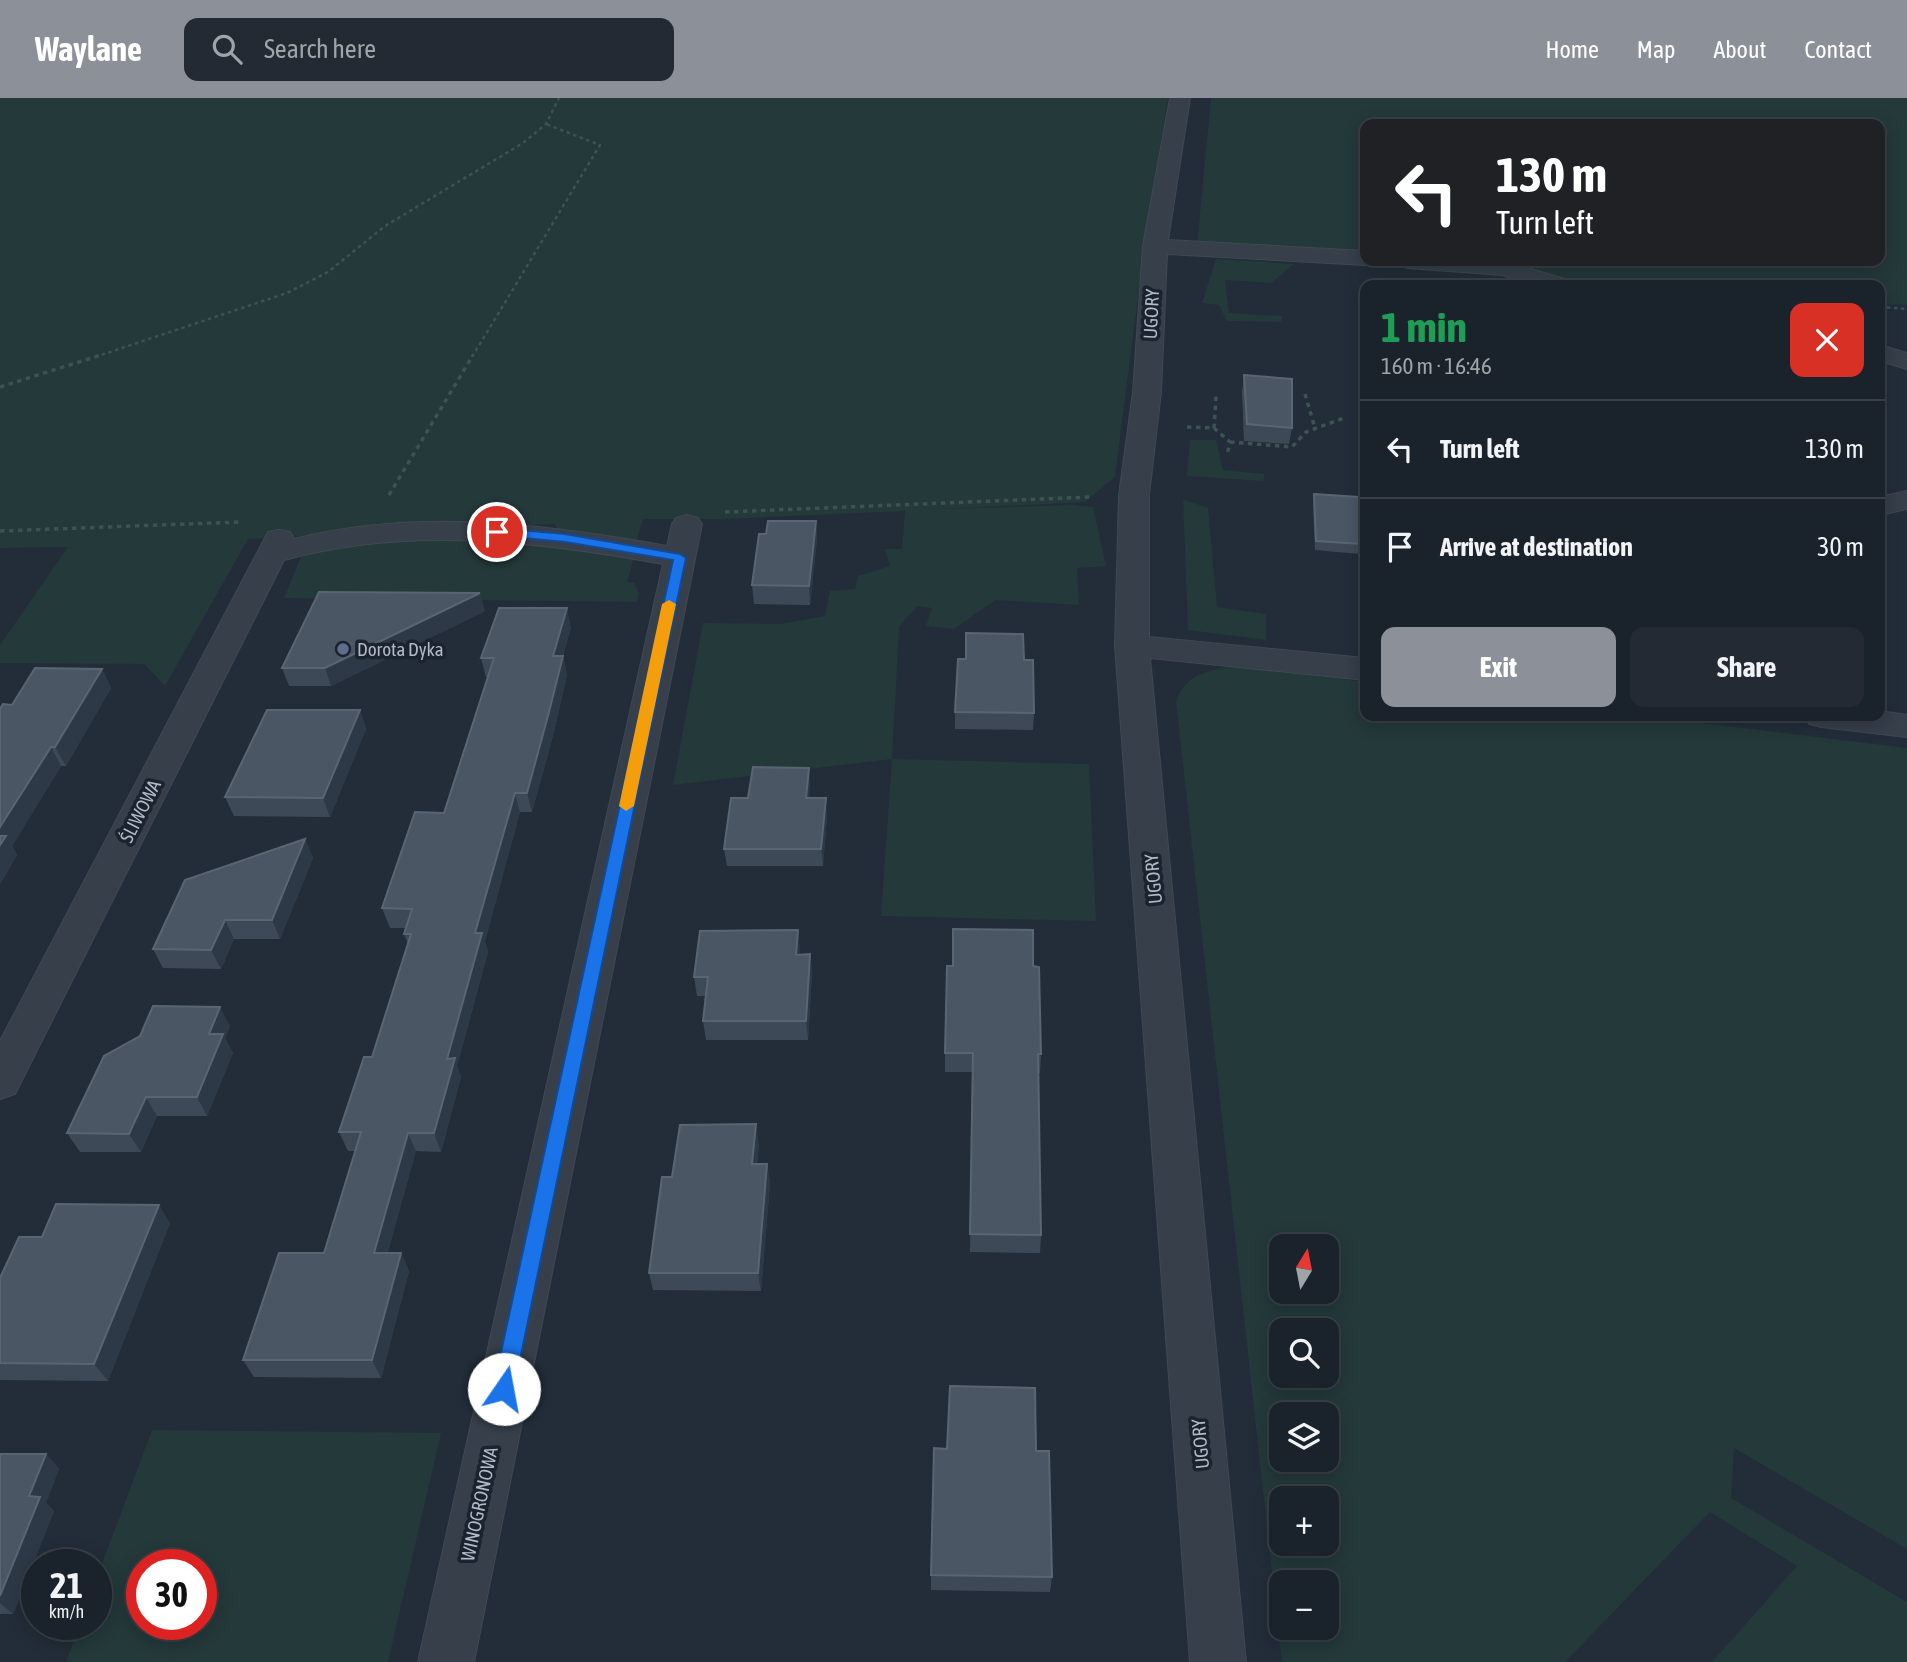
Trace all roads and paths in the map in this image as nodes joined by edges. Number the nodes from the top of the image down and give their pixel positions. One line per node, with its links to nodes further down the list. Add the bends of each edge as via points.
1 (559, 98): 3 (path)
2 (1180, 98): 4 (street, UGORY)
3 (546, 124): 12 (path, via 523,144 385,226 328,272 287,293); 24 (path, via 600,145)
4 (1155, 246): 5 (street); 19 (street, UGORY, via 1147,392)
5 (1360, 258)
6 (1477, 266): 7 (street, via 1504,268)
7 (1543, 280)
8 (1885, 307): 9 (path)
9 (1907, 309)
10 (1885, 354): 11 (street)
11 (1907, 361)
12 (0, 387)
13 (1305, 394): 16 (path)
14 (1344, 418): 16 (path)
15 (1214, 428): 17 (path)
16 (1315, 429): 17 (path, via 1292,447)
17 (1230, 442): 18 (path)
18 (1227, 455)
19 (1134, 495): 23 (path); 26 (street, UGORY)
20 (1907, 500): 21 (street)
21 (1885, 505)
22 (0, 531): 25 (path, via 251,522)
23 (694, 531): 24 (street); 31 (street, WINOGRONOWA)
24 (366, 535): 25 (street)
25 (276, 546): 30 (street, ŚLIWOWA)
26 (1132, 646): 27 (street); 32 (street, UGORY)
27 (1360, 669)
28 (1864, 721): 29 (street)
29 (1907, 726)
30 (0, 1082)
31 (446, 1662)
32 (1218, 1662)

